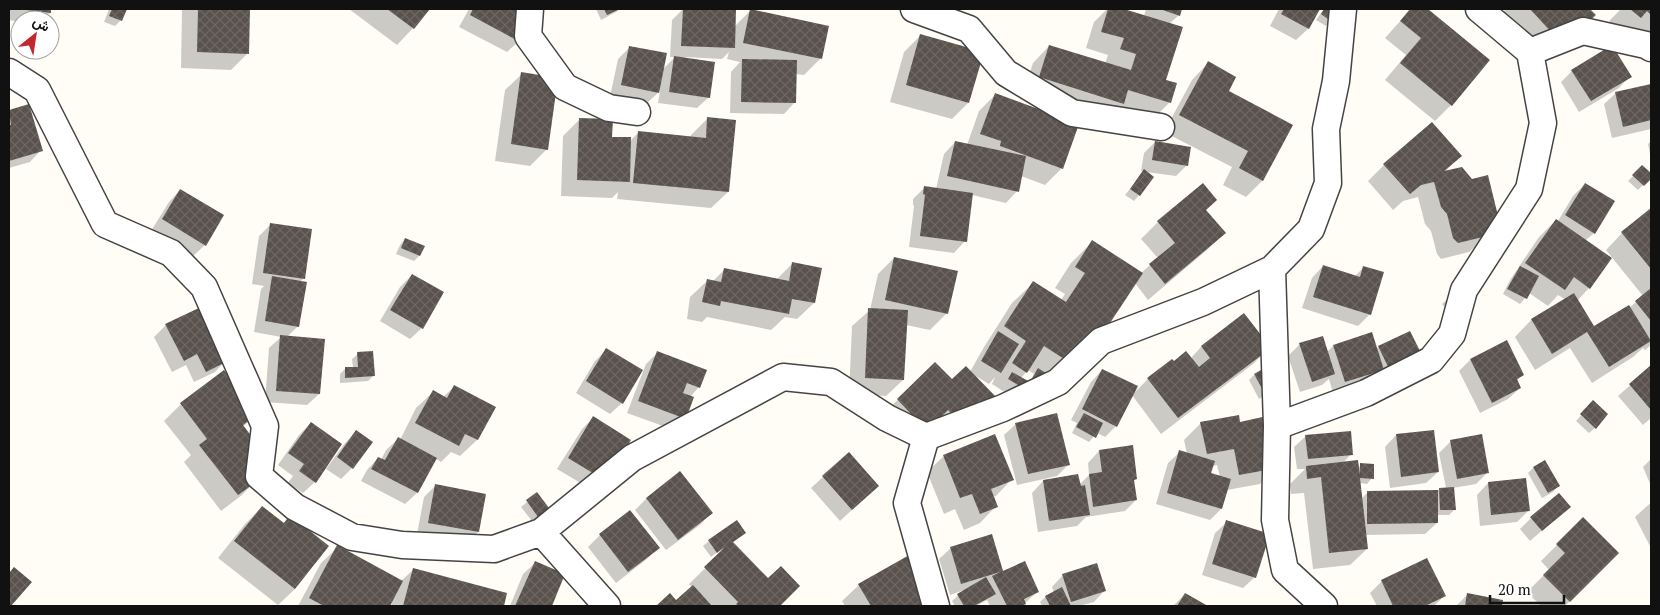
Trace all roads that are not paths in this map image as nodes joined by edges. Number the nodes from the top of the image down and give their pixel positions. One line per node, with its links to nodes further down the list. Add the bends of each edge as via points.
1 (530, 9): 9 (street, via 528,36 565,86 609,108)
2 (914, 9): 10 (street, via 969,30 1006,74 1072,113)
3 (1343, 9): 11 (street, via 1336,81 1326,129 1328,183 1311,230)
4 (1479, 9): 7 (street)
5 (1585, 20): 6 (street); 7 (street)
6 (1651, 48)
7 (1530, 52): 12 (street, via 1544,122 1529,188 1464,290 1452,334 1431,360 1366,393)
8 (9, 72): 14 (street, via 38,90 105,224 171,254 204,287 265,426 259,476 295,507 352,537 402,545 494,550)
9 (637, 112)
10 (1161, 127)
11 (1272, 269): 12 (street); 13 (street, via 1203,302 1100,341 1058,382 1003,408)
12 (1277, 426): 17 (street, via 1274,520 1285,570)
13 (926, 437): 14 (street, via 887,418 831,382 783,377 632,458); 16 (street, via 907,503)
14 (541, 532): 15 (street)
15 (607, 606)
16 (936, 606)
17 (1324, 606)

